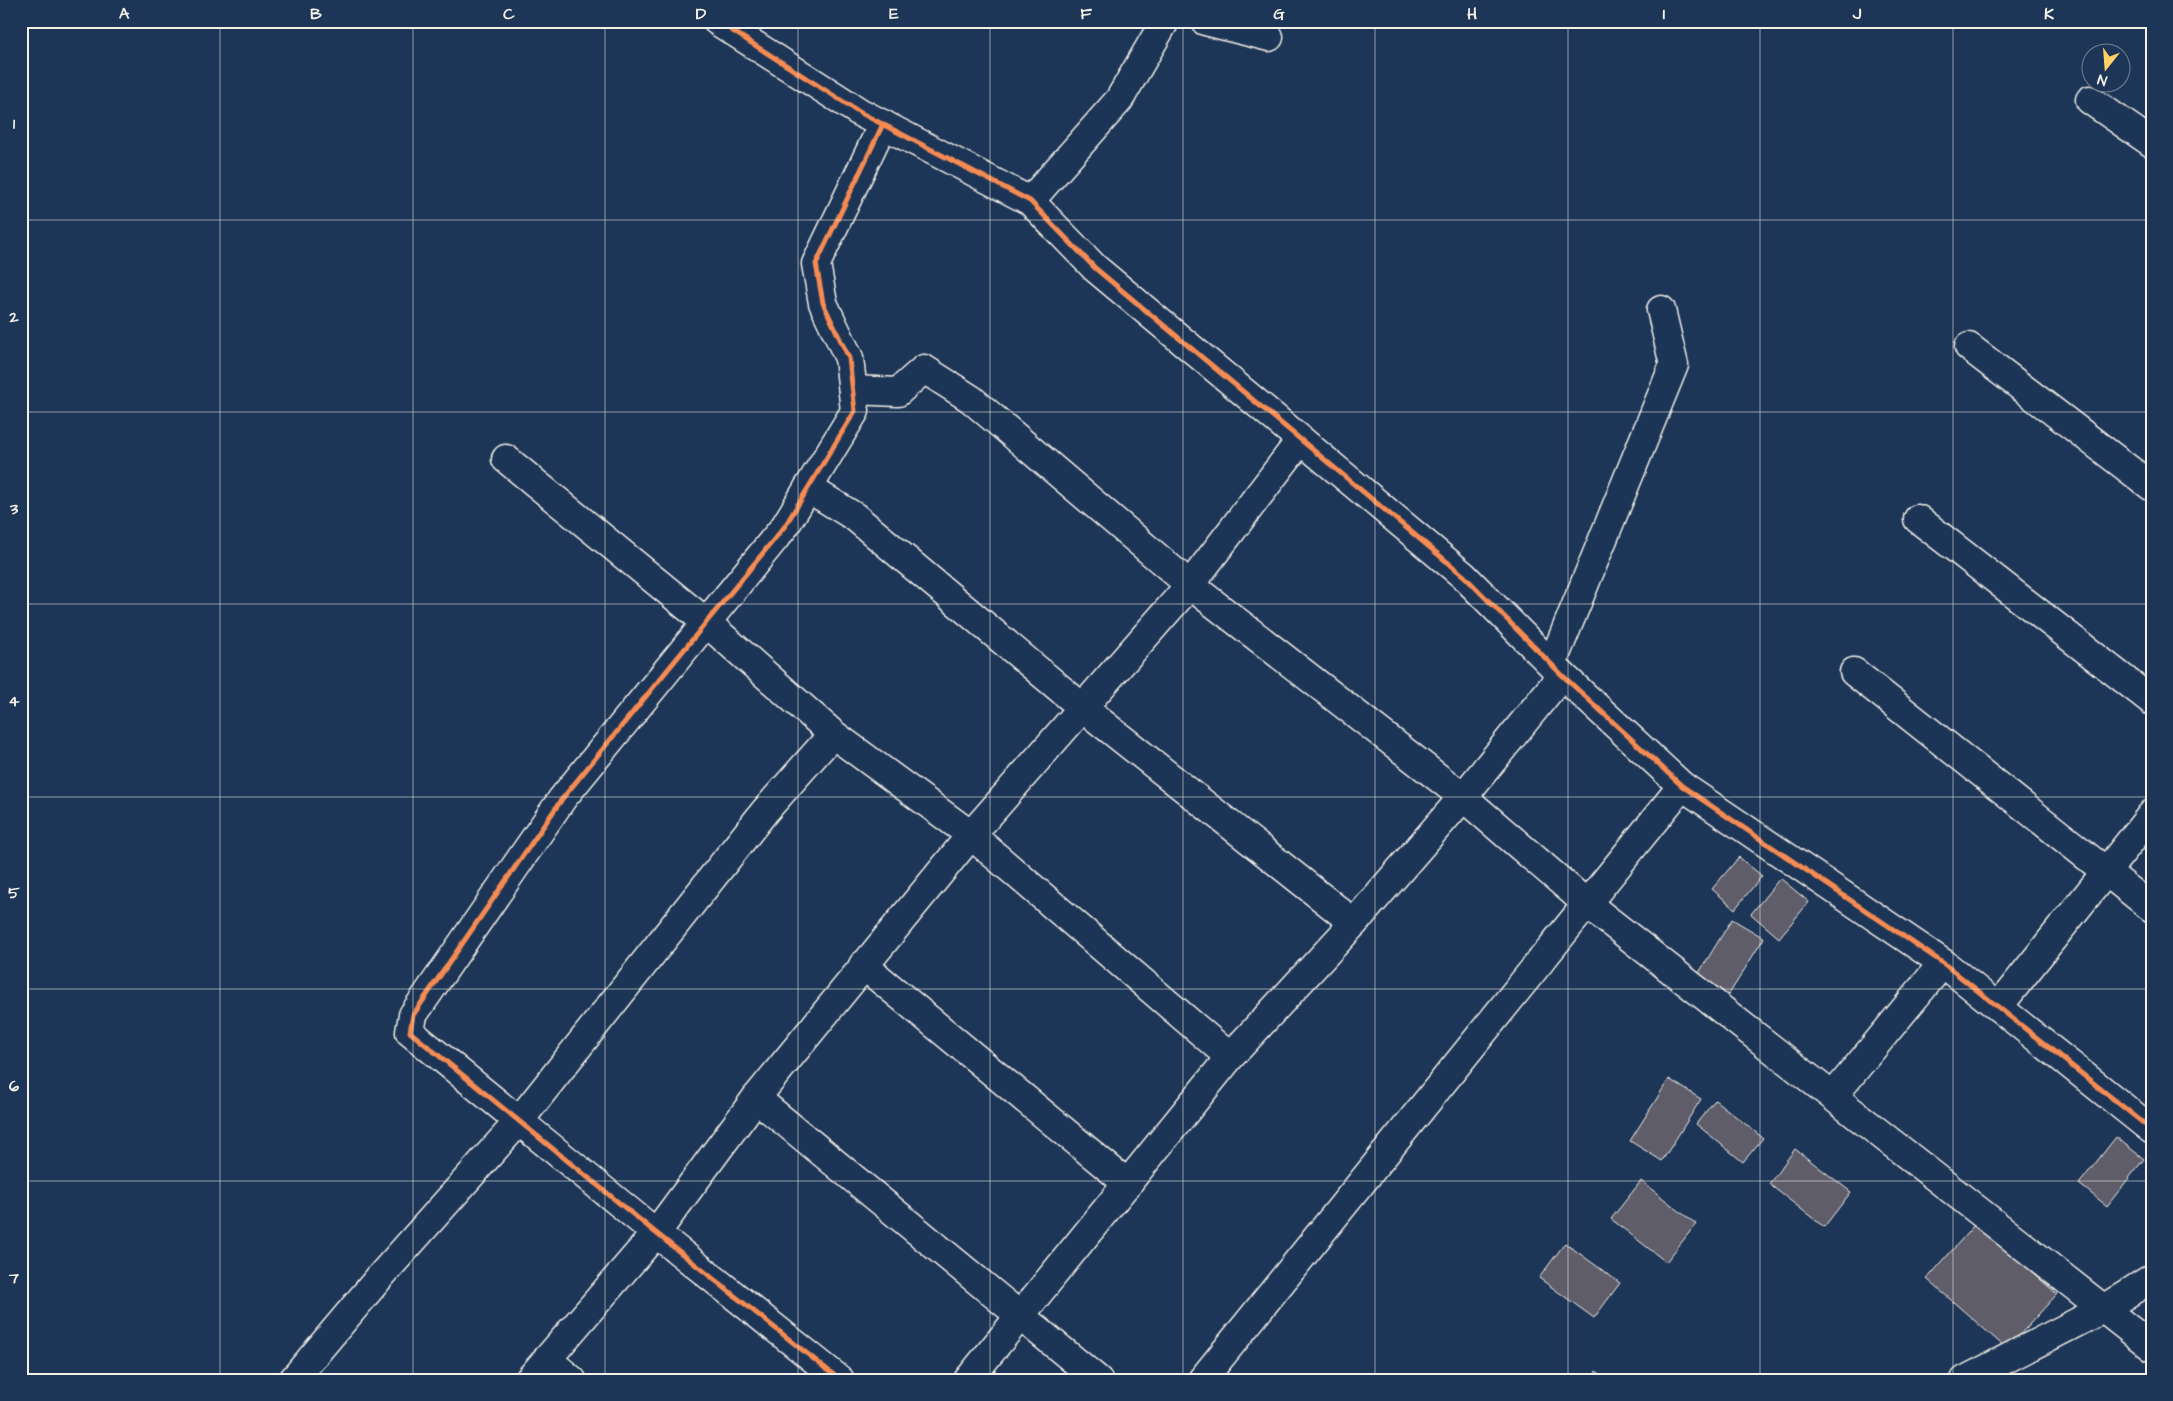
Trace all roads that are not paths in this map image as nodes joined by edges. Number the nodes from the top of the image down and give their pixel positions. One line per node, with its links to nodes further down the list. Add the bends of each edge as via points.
1 (717, 21): 6 (street)
2 (1165, 21): 8 (street, via 1119,100)
3 (1205, 21): 4 (street)
4 (1269, 37)
5 (2090, 100): 7 (street)
6 (883, 124): 8 (street); 11 (street, via 816,264 823,303 849,358)
7 (2152, 143)
8 (1030, 201): 12 (street, via 1095,268)
9 (1661, 310): 19 (street, via 1674,365)
10 (1969, 347): 14 (street)
11 (853, 390): 15 (street, via 856,411); 17 (street, via 898,392 924,369 971,399)
12 (1300, 441): 17 (street); 19 (street, via 1464,576)
13 (506, 459): 18 (street)
14 (2152, 487)
15 (808, 488): 18 (street, via 785,526); 22 (street, via 855,517)
16 (1918, 520): 21 (street)
17 (1190, 585): 22 (street); 25 (street)
18 (707, 623): 23 (street); 38 (street, via 562,799 413,1015 410,1032)
19 (1557, 669): 24 (street); 25 (street)
20 (1854, 672): 28 (street)
21 (2152, 701)
22 (1083, 708): 27 (street); 31 (street)
23 (833, 734): 27 (street); 38 (street, via 765,811)
24 (1682, 786): 29 (street); 32 (street)
25 (1463, 797): 29 (street); 31 (street)
26 (2152, 814): 28 (street)
27 (971, 835): 33 (street); 35 (street)
28 (2105, 873): 30 (street); 34 (street)
29 (1586, 903): 36 (street); 53 (street)
30 (2152, 908)
31 (1354, 923): 35 (street)
32 (1943, 963): 34 (street); 36 (street)
33 (863, 965): 37 (street); 40 (street)
34 (1998, 1007): 39 (street)
35 (1230, 1057): 40 (street)
36 (1834, 1095): 43 (street)
37 (756, 1098): 41 (street); 44 (street)
38 (519, 1121): 41 (street); 47 (street, via 379,1278)
39 (2152, 1130)
40 (1128, 1184): 44 (street)
41 (656, 1233): 46 (street); 50 (street)
42 (2152, 1278): 43 (street)
43 (2103, 1309): 45 (street); 54 (street)
44 (1020, 1314): 51 (street); 52 (street)
45 (2152, 1347)
46 (547, 1359): 48 (street); 49 (street)
47 (294, 1380)
48 (529, 1380)
49 (572, 1380)
50 (840, 1380)
51 (968, 1380)
52 (1098, 1380)
53 (1202, 1380)
54 (1965, 1380)

